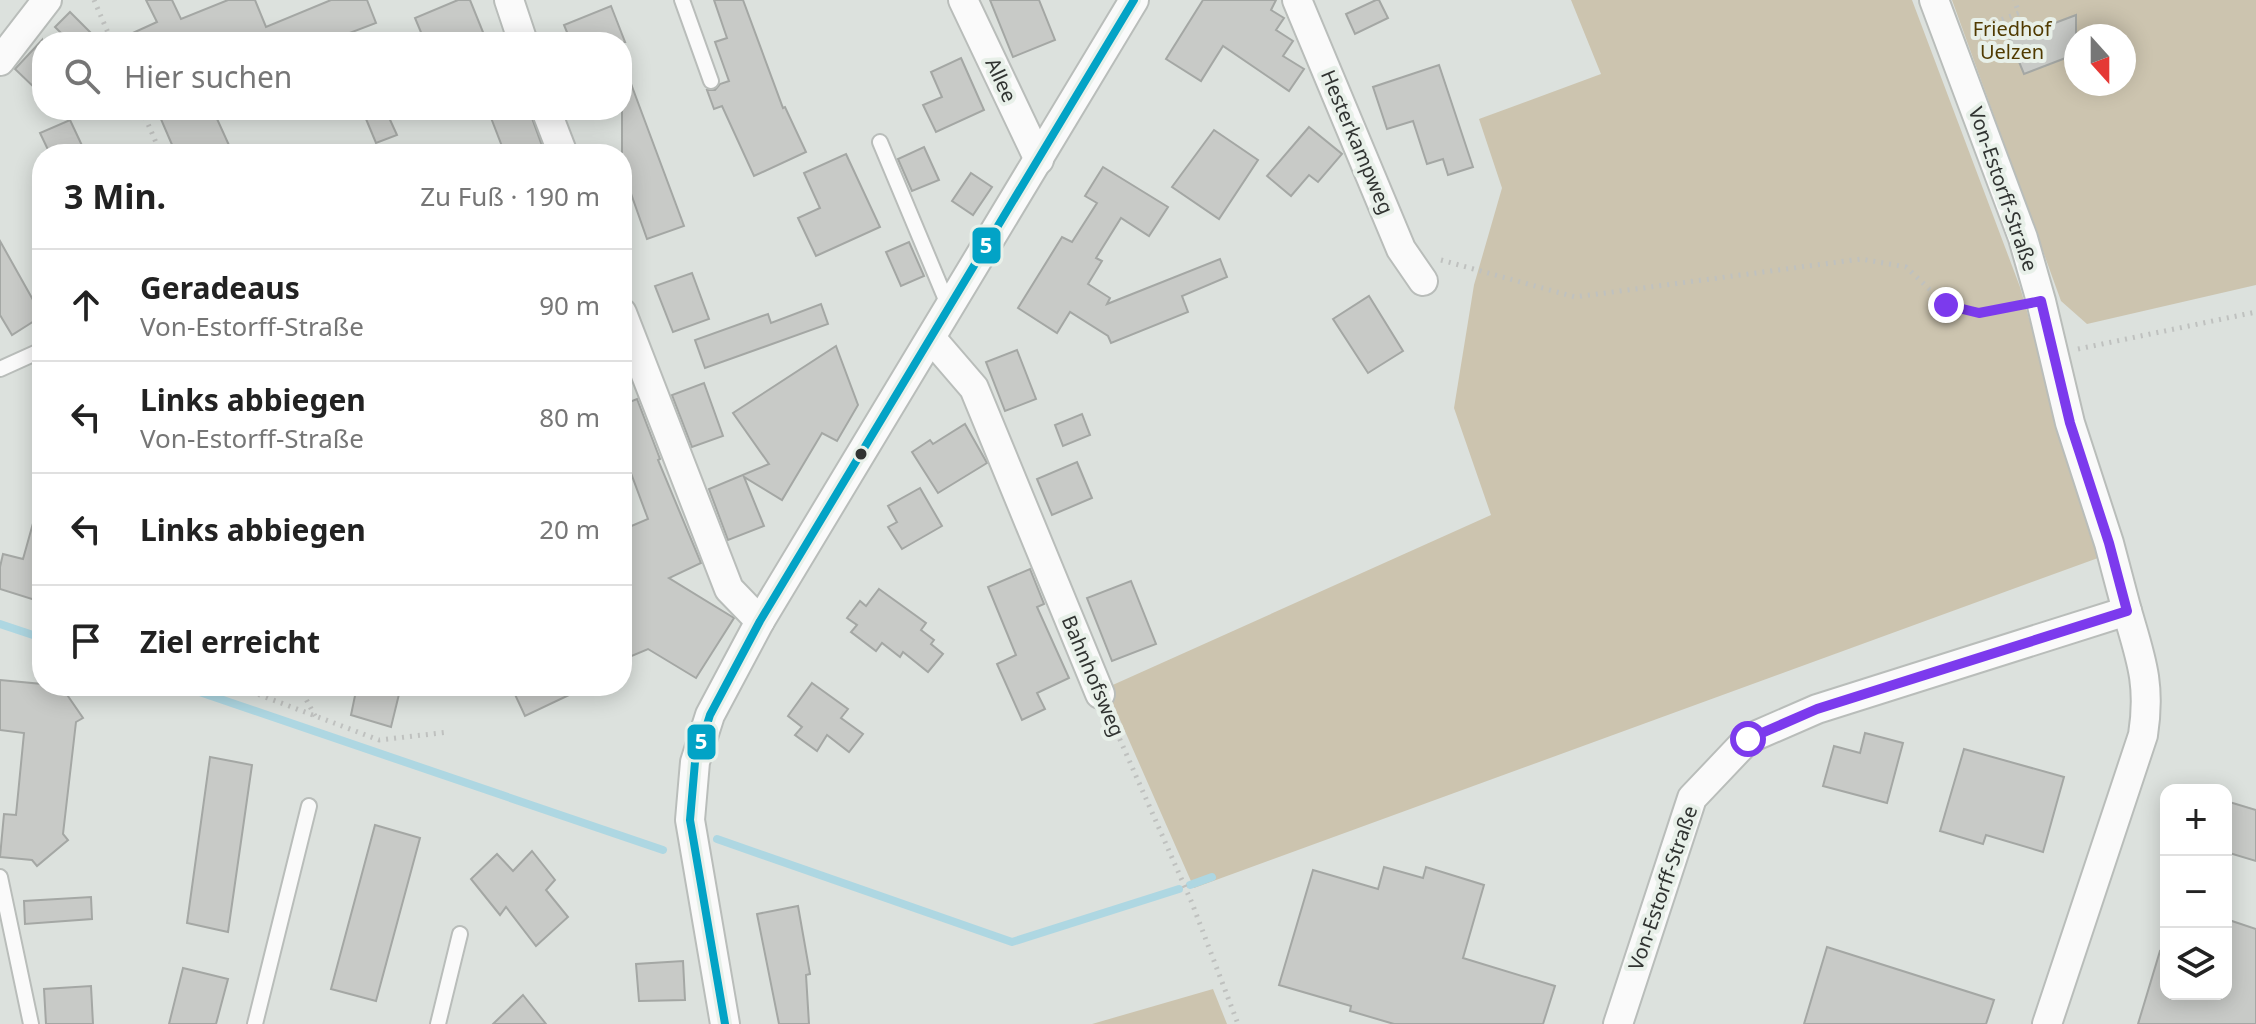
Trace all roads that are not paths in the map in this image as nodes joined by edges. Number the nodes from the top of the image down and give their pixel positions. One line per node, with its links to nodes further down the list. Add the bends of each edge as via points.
1 (47, 0): 9 (street)
2 (509, 0): 8 (street)
3 (682, 0): 10 (lane)
4 (963, 0): 14 (street, Allee)
5 (1134, 0): 14 (street)
6 (1297, 0): 15 (street, Hesterkampweg, via 1401,249)
7 (1934, 0): 21 (street, Von-Estorff-Straße, via 2023,238 2070,423)
8 (520, 32)
9 (0, 61)
10 (711, 81)
11 (550, 120): 13 (street)
12 (880, 142): 16 (lane)
13 (559, 144)
14 (1039, 160): 16 (street)
15 (1423, 281)
16 (950, 307): 17 (street)
17 (931, 338): 22 (street); 23 (street, Bahnhofsweg, via 974,388)
18 (632, 339): 22 (street, via 729,589)
19 (32, 355): 20 (lane)
20 (0, 369)
21 (2127, 611): 31 (street, Von-Estorff-Straße, via 1817,709 1748,739 1692,798); 32 (street, Von-Estorff-Straße, via 2144,667 2148,704 2143,735)
22 (760, 621): 30 (street, via 710,715 695,762 690,820)
23 (1100, 694)
24 (309, 806): 28 (lane)
25 (0, 877): 27 (lane)
26 (460, 934): 29 (lane)
27 (31, 1024)
28 (255, 1024)
29 (438, 1024)
30 (725, 1024)
31 (1618, 1024)
32 (2047, 1024)

